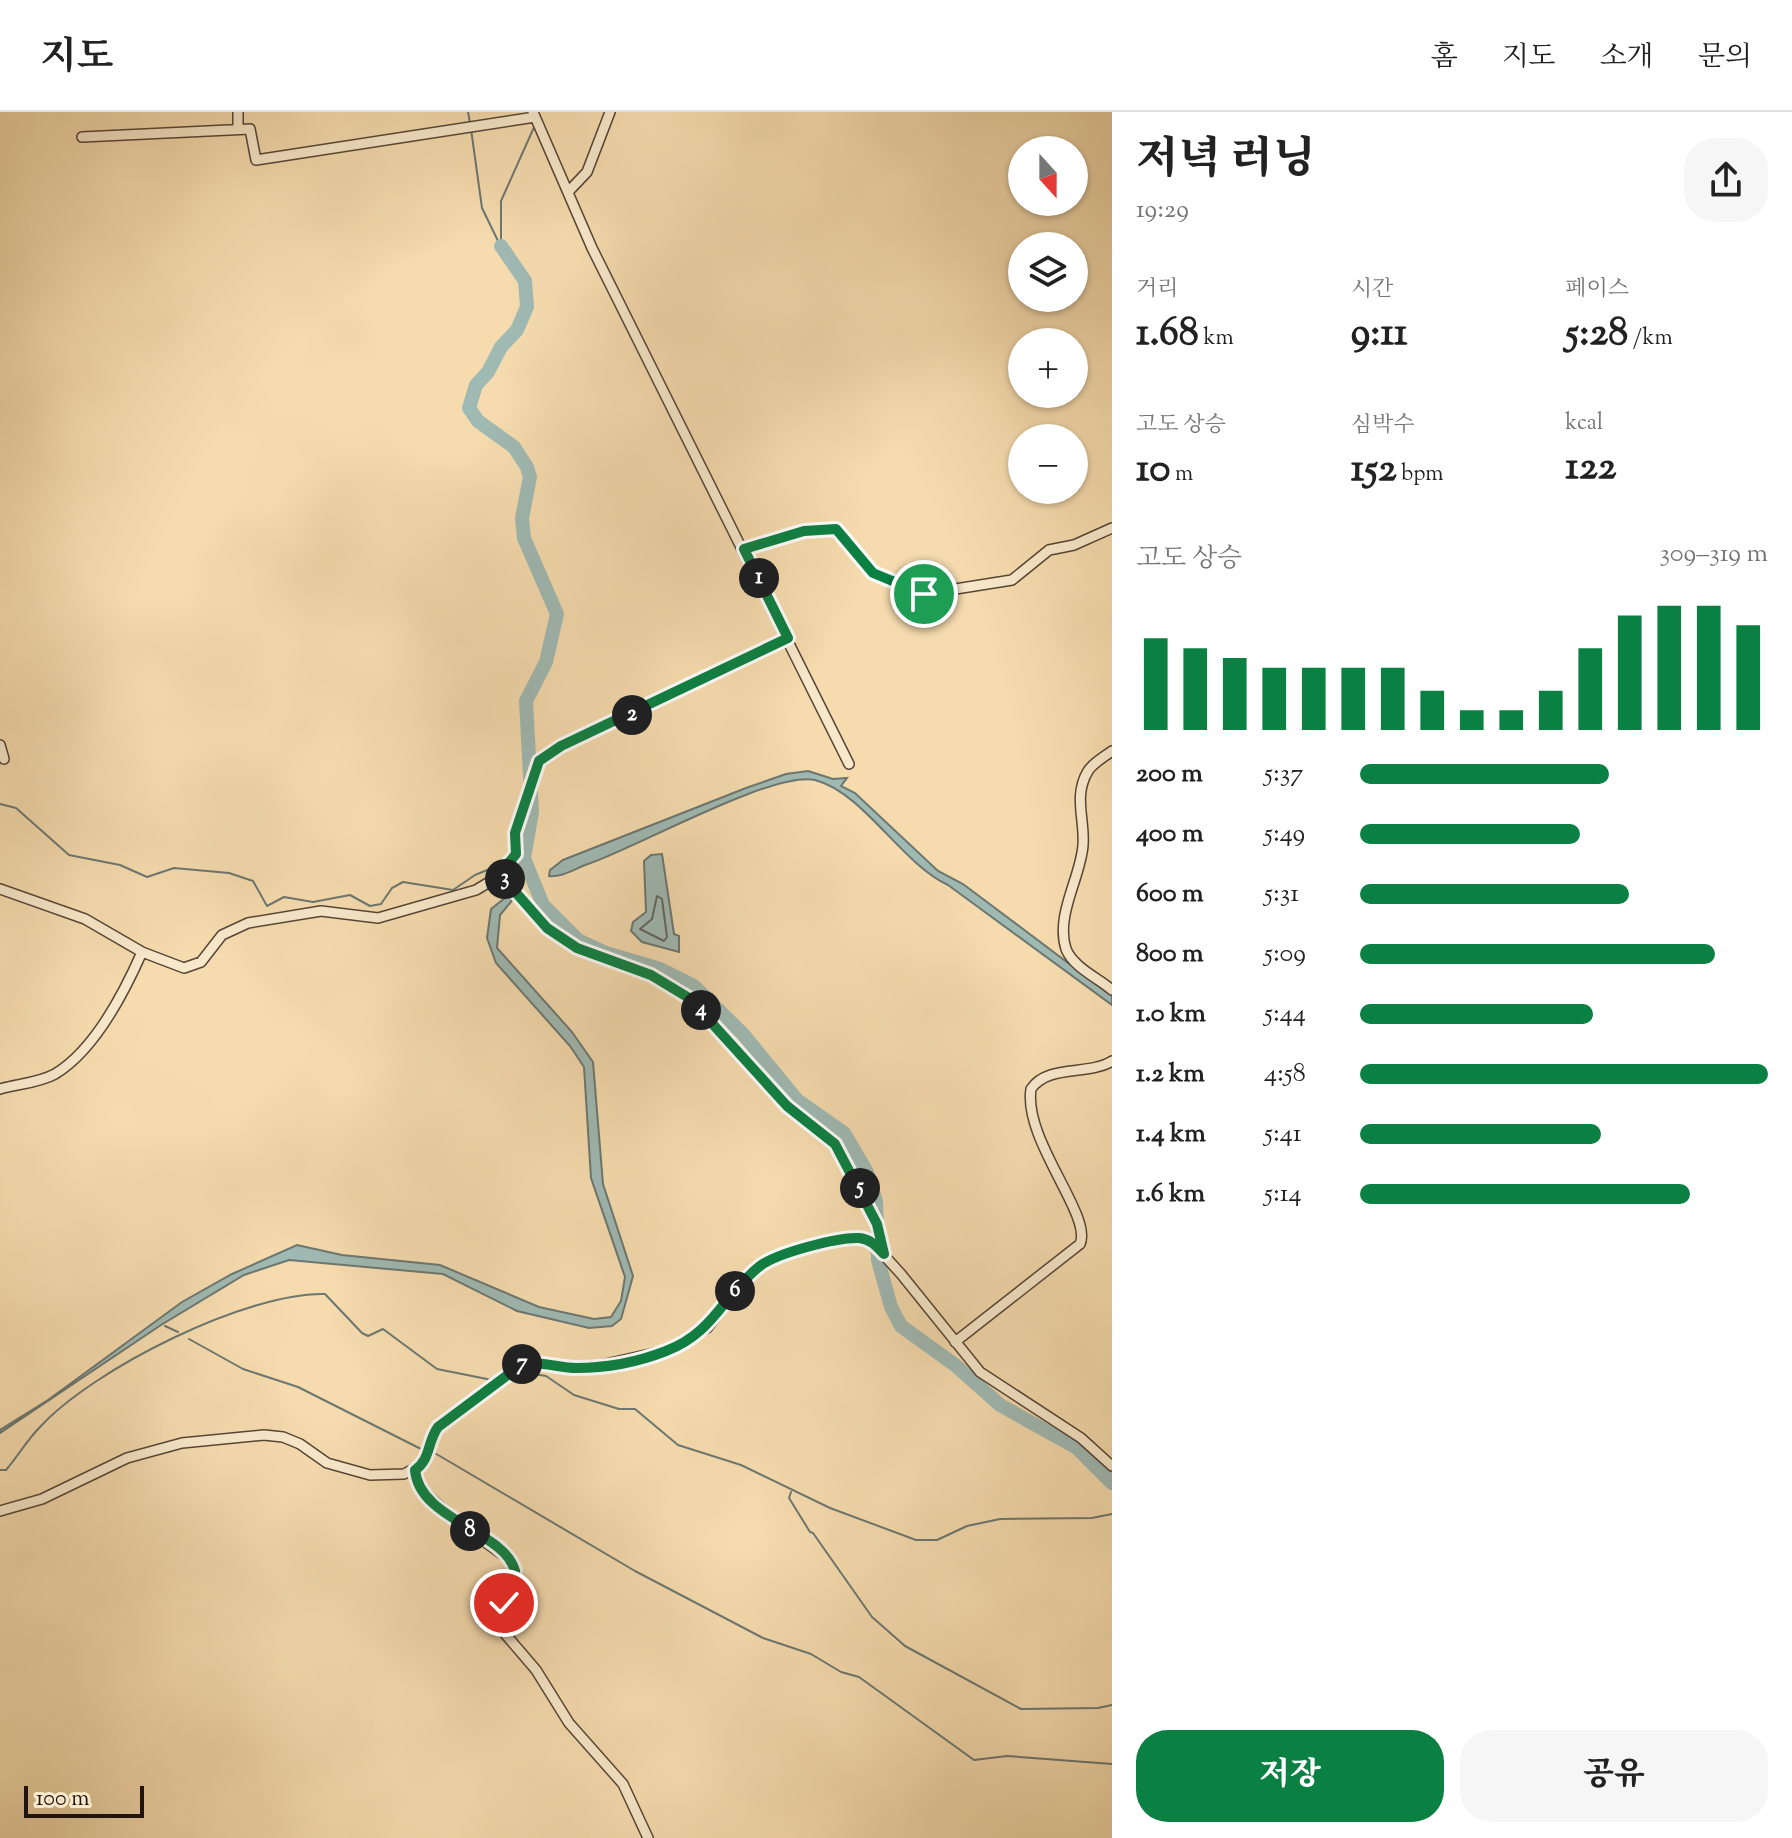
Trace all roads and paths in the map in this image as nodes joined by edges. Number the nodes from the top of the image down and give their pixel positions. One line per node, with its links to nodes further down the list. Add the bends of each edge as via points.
1 (238, 112): 4 (street)
2 (610, 112): 6 (street, via 587,172)
3 (534, 115): 4 (street, via 256,160 250,129); 6 (street)
4 (238, 129): 5 (street)
5 (82, 137)
6 (568, 192): 8 (street)
7 (1112, 528): 8 (street, via 1049,550 1012,580 943,593 924,594 873,573 836,529 804,531)
8 (744, 549): 9 (street)
9 (788, 638): 13 (street); 14 (street, via 539,761 515,833 516,854)
10 (0, 745): 12 (street)
11 (1112, 751): 17 (street, via 1088,771 1082,790 1083,847 1064,941 1071,957)
12 (4, 759)
13 (849, 764)
14 (496, 878): 16 (street, via 459,896 378,918 321,911 248,923 222,935 206,958 191,968); 20 (street, via 504,879 547,928 577,948 651,975 689,998 787,1106 835,1144 877,1224)
15 (0, 889): 16 (street, via 85,919)
16 (142, 952): 19 (street, via 94,1035 75,1057 46,1078)
17 (1112, 990)
18 (1112, 1061): 21 (street, via 1045,1077 1031,1089 1033,1126 1081,1223 1080,1244)
19 (0, 1089)
20 (884, 1254): 21 (street); 23 (street, via 871,1241 837,1240 768,1260 700,1333 668,1350 588,1368 527,1363 515,1367 438,1427 426,1459)
21 (955, 1342): 22 (street, via 980,1372 1081,1438)
22 (1112, 1466)
23 (415, 1470): 24 (street, via 394,1476 358,1473 273,1436 182,1443 127,1458 42,1499); 25 (street, via 422,1490 510,1560 515,1571 501,1620 506,1635 536,1670 569,1723 623,1784)
24 (0, 1511)
25 (648, 1838)

